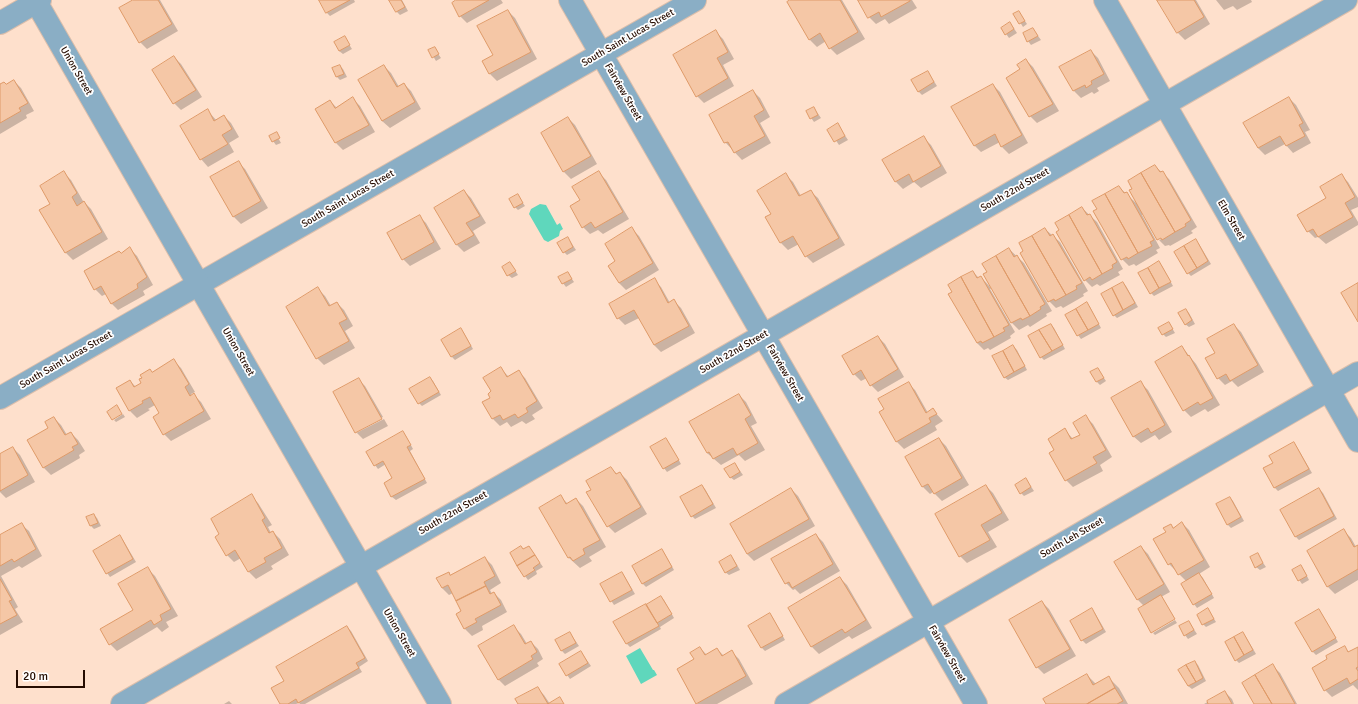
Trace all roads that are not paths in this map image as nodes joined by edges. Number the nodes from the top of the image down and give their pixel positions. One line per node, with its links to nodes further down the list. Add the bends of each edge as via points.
1 (570, 0): 7 (street, Fairview Street)
2 (695, 0): 7 (street, South Saint Lucas Street)
3 (1105, 0): 8 (street, Elm Street)
4 (1346, 0): 8 (street, South 22nd Street)
5 (37, 1): 6 (street); 9 (street, Union Street)
6 (0, 23)
7 (601, 54): 9 (street, South Saint Lucas Street); 10 (street, Fairview Street)
8 (1164, 104): 10 (street, South 22nd Street); 12 (street, Elm Street)
9 (199, 285): 13 (street, South Saint Lucas Street); 15 (street, Union Street)
10 (763, 335): 15 (street, South 22nd Street); 16 (street, Fairview Street)
11 (1358, 373): 12 (street, South Leh Street)
12 (1329, 390): 14 (street, Elm Street); 16 (street, South Leh Street)
13 (0, 398)
14 (1358, 441)
15 (361, 566): 17 (street, South 22nd Street); 18 (street, Union Street)
16 (928, 621): 19 (street, South Leh Street); 20 (street, Fairview Street)
17 (122, 704)
18 (440, 704)
19 (786, 704)
20 (976, 704)

